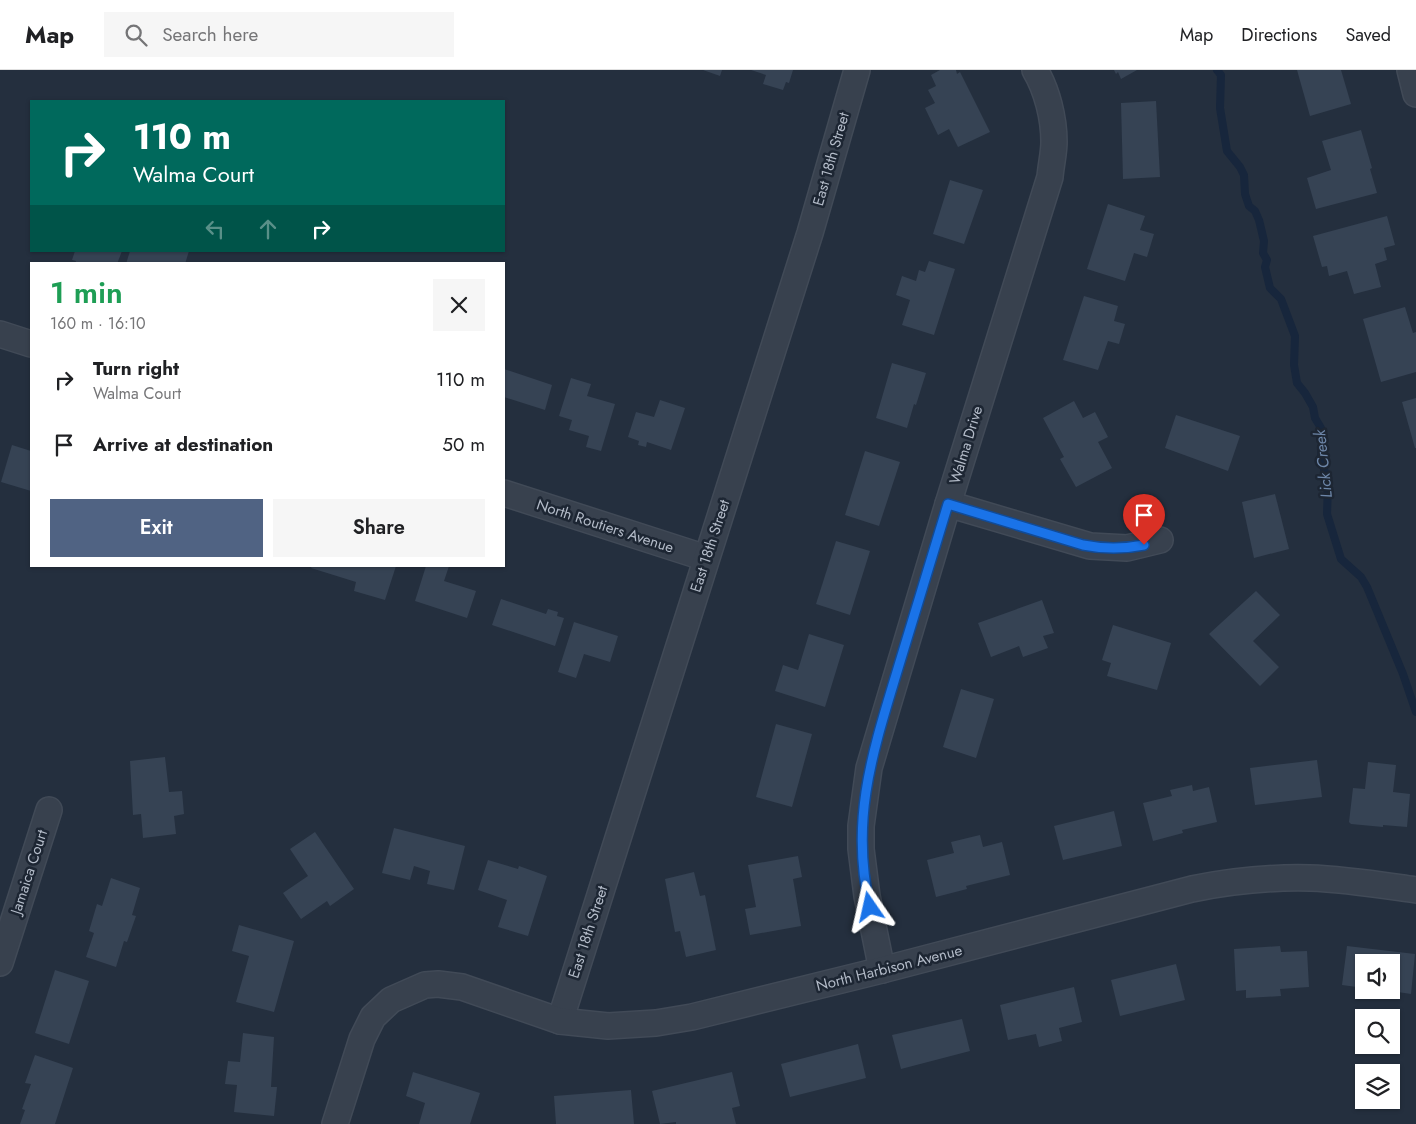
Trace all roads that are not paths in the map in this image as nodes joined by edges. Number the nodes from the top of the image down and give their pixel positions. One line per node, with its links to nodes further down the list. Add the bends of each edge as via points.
1 (857, 70): 10 (street, East 18th Street, via 810,233)
2 (1035, 70): 8 (street, Walma Drive, via 1051,115 1054,143 1050,177)
3 (1410, 70): 4 (street)
4 (1416, 94)
5 (0, 334): 6 (street)
6 (30, 344)
7 (505, 493): 10 (street, North Routiers Avenue)
8 (948, 504): 9 (street, via 1090,546 1128,548); 14 (street, Walma Drive, via 874,746 863,803 863,872)
9 (1160, 540)
10 (706, 558): 15 (street, East 18th Street)
11 (49, 810): 13 (street, Jamaica Court)
12 (1416, 890): 14 (street, North Harbison Avenue, via 1311,878 1233,881)
13 (0, 963)
14 (882, 970): 15 (street, North Harbison Avenue, via 669,1022 608,1026)
15 (560, 1021): 16 (street, North Harbison Avenue, via 462,987 438,984 425,985 391,1000 373,1017 362,1039)
16 (335, 1124)

